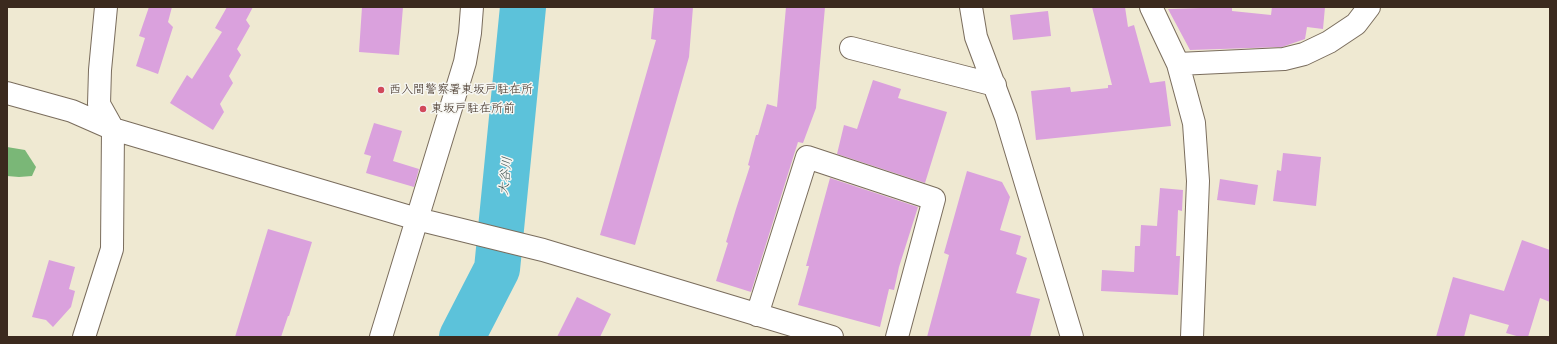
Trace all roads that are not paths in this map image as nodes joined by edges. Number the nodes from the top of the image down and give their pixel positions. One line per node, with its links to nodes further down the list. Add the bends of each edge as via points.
1 (106, 7): 10 (street, via 99,104)
2 (472, 7): 11 (street, via 465,62)
3 (971, 7): 8 (street, via 976,37)
4 (1151, 7): 7 (street)
5 (1369, 7): 7 (street, via 1356,24 1329,42 1304,54 1284,59)
6 (851, 48): 8 (street)
7 (1178, 64): 18 (street, via 1194,123 1198,181)
8 (995, 85): 17 (street)
9 (7, 93): 10 (street, via 72,111)
10 (113, 129): 11 (street); 13 (street, via 112,249)
11 (416, 219): 12 (street, via 543,250); 14 (street)
12 (757, 314): 15 (street); 16 (street, via 807,157 934,198)
13 (84, 337)
14 (381, 337)
15 (832, 337)
16 (897, 337)
17 (1072, 337)
18 (1192, 337)

